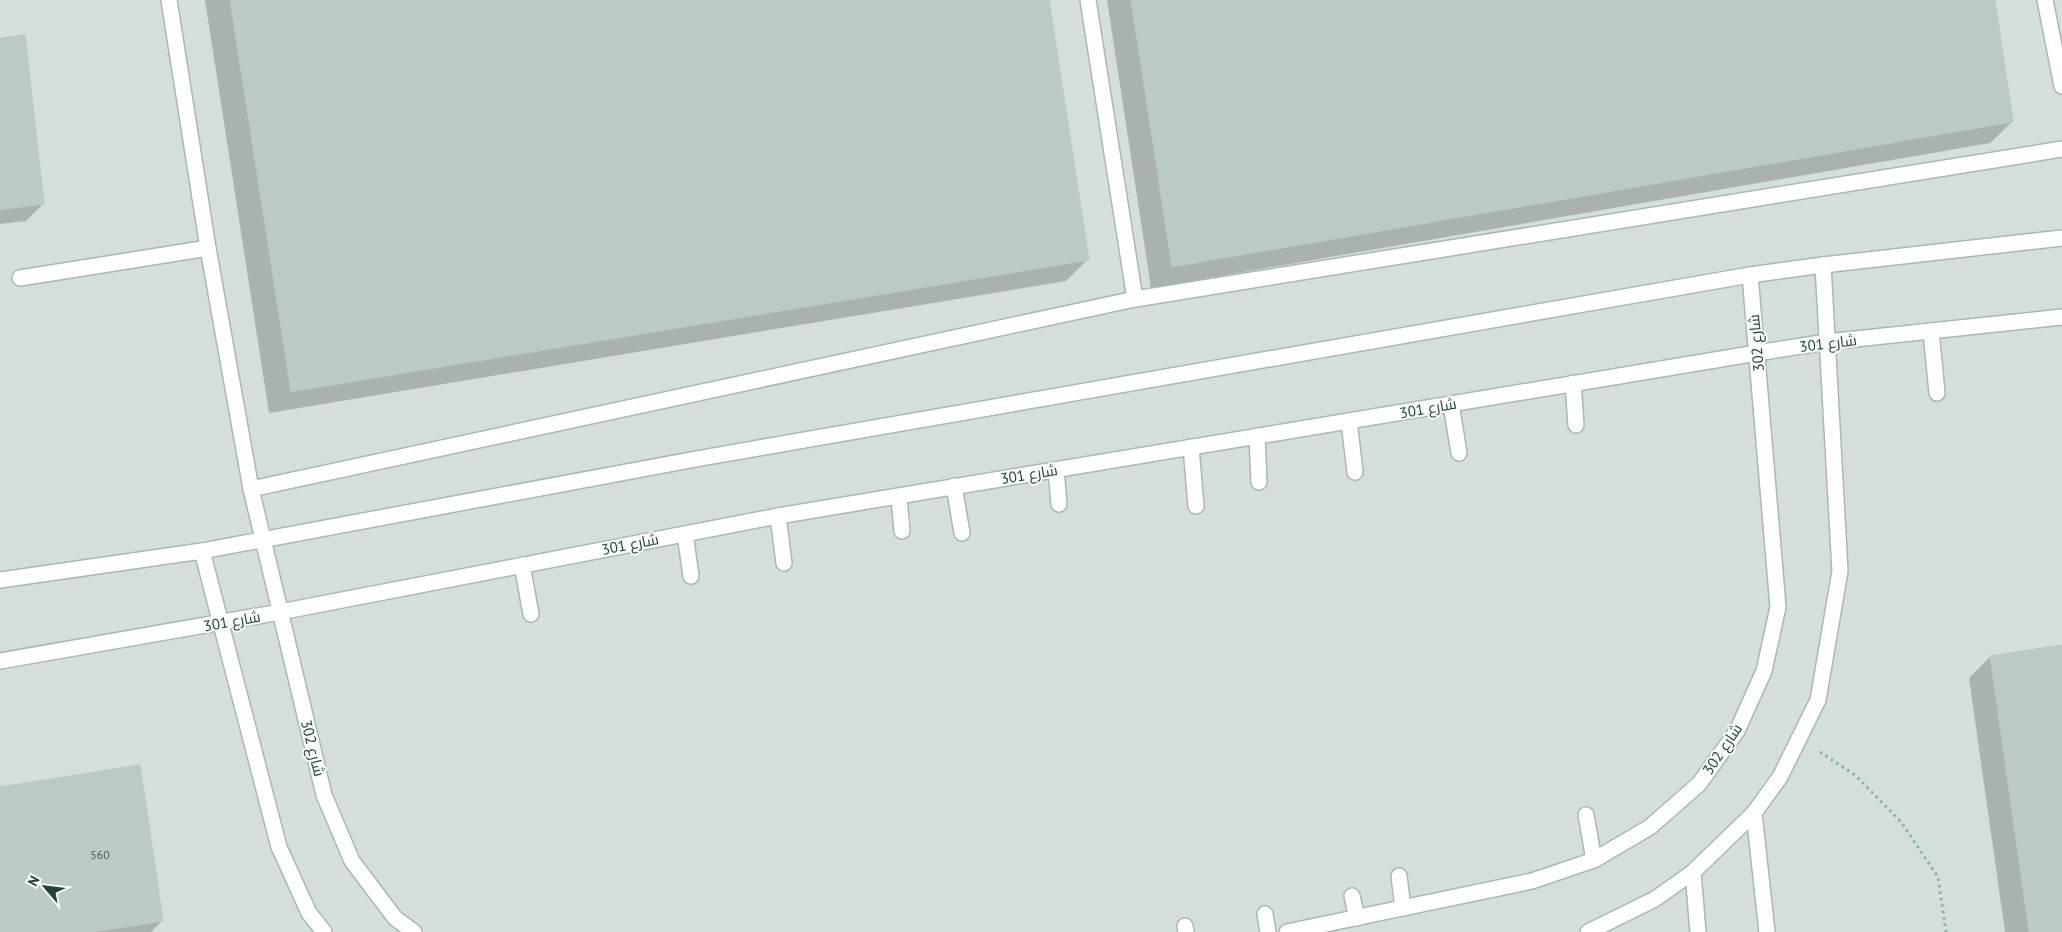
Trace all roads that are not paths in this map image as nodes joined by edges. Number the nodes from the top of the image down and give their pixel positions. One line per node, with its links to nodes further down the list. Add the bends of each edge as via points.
1 (169, 0): 7 (lane, شارع 302)
2 (1088, 0): 11 (lane)
3 (2045, 0): 4 (lane)
4 (2062, 86)
5 (2062, 149): 11 (lane)
6 (2062, 238): 8 (lane)
7 (208, 248): 10 (lane); 28 (lane, شارع 302)
8 (1823, 265): 9 (lane); 14 (lane)
9 (1750, 275): 15 (lane, شارع 302); 36 (lane, via 696,459)
10 (20, 278)
11 (1135, 299): 28 (lane)
12 (2062, 317): 13 (lane, شارع 301)
13 (1931, 331): 14 (lane, شارع 301); 17 (lane)
14 (1828, 342): 15 (lane, شارع 301); 46 (lane, via 1840,571 1818,700 1780,776)
15 (1756, 353): 16 (lane, شارع 301); 48 (lane, شارع 302, via 1778,607 1764,671 1737,731 1699,784 1650,827)
16 (1573, 384): 18 (lane, شارع 301); 20 (lane)
17 (1936, 394)
18 (1451, 404): 19 (lane, شارع 301); 23 (lane)
19 (1350, 421): 21 (lane, شارع 301); 25 (lane)
20 (1576, 425)
21 (1257, 436): 22 (lane, شارع 301); 26 (lane)
22 (1191, 447): 24 (lane, شارع 301); 31 (lane)
23 (1459, 453)
24 (1056, 470): 27 (lane, شارع 301); 30 (lane)
25 (1355, 472)
26 (1259, 482)
27 (954, 486): 29 (lane, شارع 301); 34 (lane)
28 (251, 489): 36 (lane, شارع 302)
29 (899, 497): 32 (lane, شارع 301); 33 (lane)
30 (1059, 504)
31 (1196, 506)
32 (778, 516): 35 (lane, شارع 301); 38 (lane)
33 (902, 531)
34 (962, 533)
35 (685, 534): 39 (lane, شارع 301); 40 (lane)
36 (262, 540): 37 (lane); 42 (lane, شارع 302)
37 (202, 551): 41 (lane); 44 (lane)
38 (784, 563)
39 (522, 565): 42 (lane, شارع 301); 43 (lane)
40 (691, 576)
41 (0, 580)
42 (280, 612): 44 (lane, شارع 301); 56 (lane, شارع 302, via 324,795 352,861 395,918)
43 (531, 614)
44 (220, 623): 45 (lane, شارع 301); 55 (lane, via 280,847 310,913)
45 (0, 661)
46 (1754, 813): 49 (lane); 61 (lane)
47 (1586, 815): 48 (lane)
48 (1594, 860): 52 (lane, شارع 302, via 1532,881)
49 (1692, 872): 59 (lane, via 1655,899); 60 (lane)
50 (1399, 876): 52 (lane)
51 (1352, 896): 54 (lane)
52 (1403, 908): 54 (lane, شارع 302)
53 (1265, 914): 57 (lane)
54 (1357, 918): 58 (lane, شارع 302)
55 (324, 932)
56 (414, 932)
57 (1268, 932)
58 (1287, 932)
59 (1588, 932)
60 (1698, 932)
61 (1767, 932)

